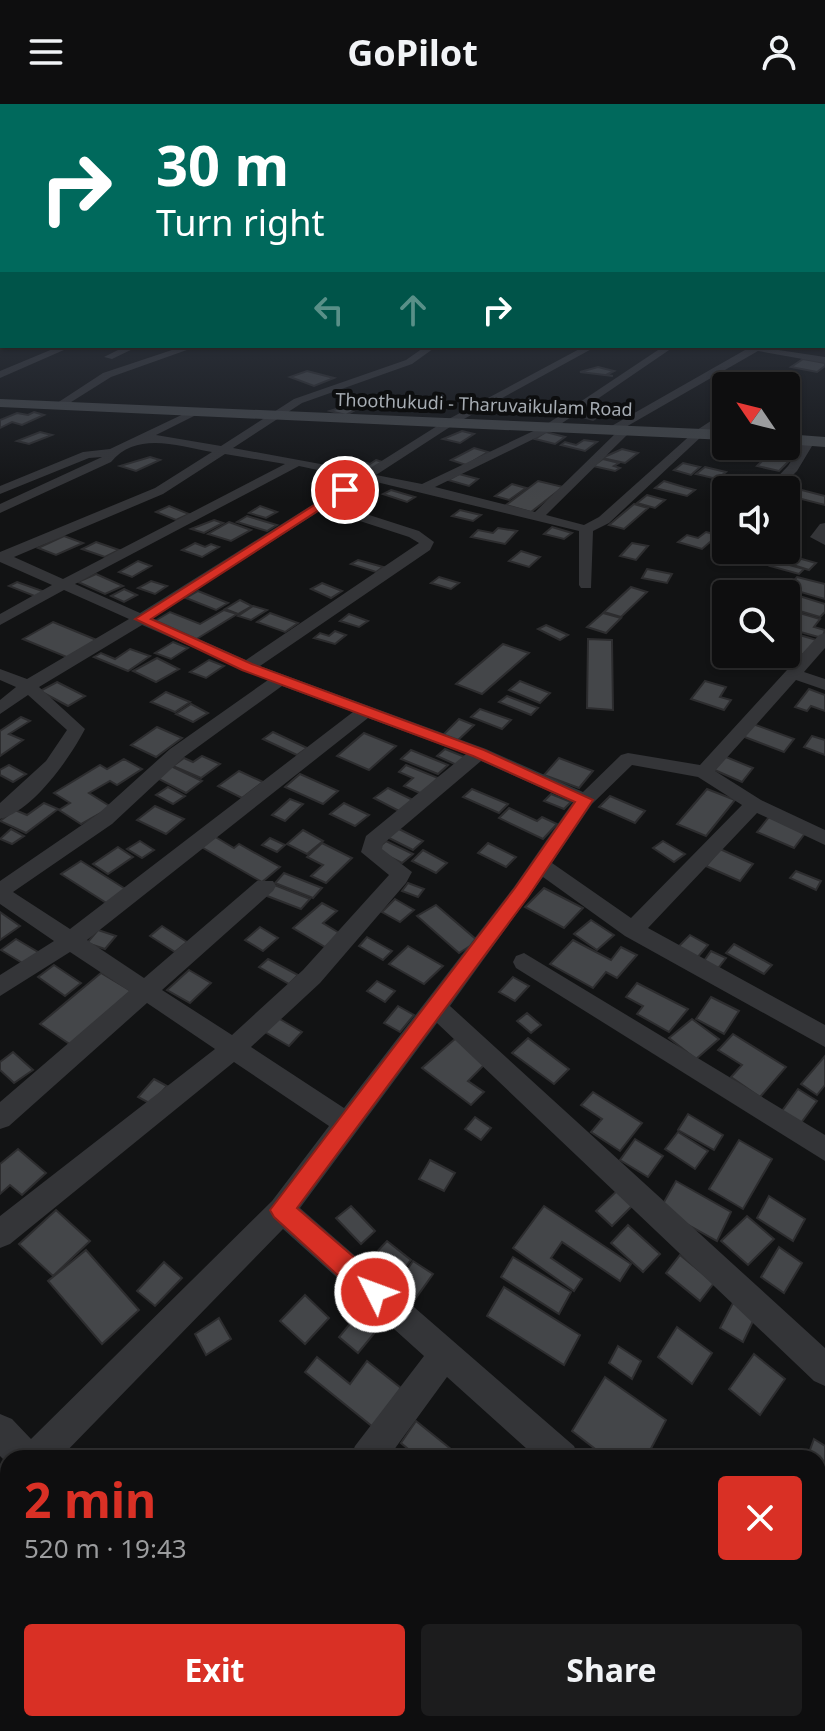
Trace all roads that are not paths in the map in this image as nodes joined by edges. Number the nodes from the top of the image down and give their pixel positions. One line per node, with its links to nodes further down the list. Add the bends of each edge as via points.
1 (61, 349): 11 (street)
2 (127, 349): 9 (street)
3 (181, 349): 13 (street, via 107,375)
4 (428, 349): 15 (street, via 409,362 298,401)
5 (587, 349): 16 (street)
6 (666, 349): 18 (street)
7 (755, 349): 19 (street)
8 (768, 349): 10 (street)
9 (109, 357)
10 (825, 360)
11 (0, 375)
12 (0, 403): 13 (main road, Thoothukudi - Tharuvaikulam Road)
13 (56, 407): 14 (main road, Thoothukudi - Tharuvaikulam Road)
14 (192, 413): 15 (main road, Thoothukudi - Tharuvaikulam Road); 22 (street)
15 (277, 416): 16 (main road, Thoothukudi - Tharuvaikulam Road); 24 (street)
16 (449, 423): 18 (main road, Thoothukudi - Tharuvaikulam Road); 27 (street)
17 (712, 424): 20 (street)
18 (548, 428): 19 (main road, Thoothukudi - Tharuvaikulam Road); 29 (street)
19 (619, 430): 20 (main road, Thoothukudi - Tharuvaikulam Road); 33 (street)
20 (698, 434): 21 (main road, Thoothukudi - Tharuvaikulam Road); 35 (street, via 604,520)
21 (712, 434)
22 (145, 437): 24 (street); 25 (street)
23 (817, 441): 28 (street)
24 (222, 451): 26 (street); 37 (street, via 159,491)
25 (113, 452): 30 (street, via 87,455); 32 (street)
26 (297, 462): 27 (street); 38 (street)
27 (369, 476): 29 (street); 31 (street)
28 (785, 476)
29 (423, 488): 33 (street)
30 (0, 490)
31 (322, 504): 40 (street); 43 (street, via 427,542 423,550)
32 (0, 509)
33 (537, 517): 35 (street)
34 (825, 527): 36 (street, via 817,537)
35 (586, 529): 39 (street)
36 (825, 541)
37 (1, 557): 38 (street)
38 (65, 584): 40 (street); 41 (street)
39 (586, 585)
40 (141, 619): 43 (street); 48 (street)
41 (0, 620)
42 (825, 638): 45 (street)
43 (247, 667): 46 (street)
44 (0, 674): 48 (street)
45 (795, 674): 47 (street); 52 (street)
46 (279, 680): 50 (street); 59 (street, via 177,753 105,819)
47 (825, 685)
48 (28, 686): 49 (street); 55 (street, via 76,729 36,786)
49 (0, 709)
50 (363, 713): 51 (street); 61 (street)
51 (479, 753): 53 (street); 67 (street, via 373,841 371,852 397,868 399,878 347,941)
52 (704, 772): 53 (street, via 628,759); 54 (street)
53 (585, 800): 57 (street)
54 (754, 804): 56 (street); 60 (street)
55 (0, 813)
56 (822, 831)
57 (540, 865): 60 (street); 65 (street)
58 (265, 886): 64 (street)
59 (0, 893): 61 (street)
60 (633, 930): 66 (street)
61 (70, 941): 63 (street); 64 (street)
62 (524, 962): 70 (street)
63 (0, 987)
64 (147, 991): 67 (street); 68 (street)
65 (435, 1007): 69 (street); 74 (street)
66 (825, 1037)
67 (233, 1048): 69 (street); 72 (street)
68 (0, 1118)
69 (347, 1124): 71 (street)
70 (825, 1149)
71 (282, 1210): 73 (street); 77 (street)
72 (0, 1234)
73 (445, 1354): 78 (street); 79 (street)
74 (825, 1370)
75 (0, 1431): 76 (street)
76 (18, 1450)
77 (44, 1450)
78 (373, 1450)
79 (553, 1450)

